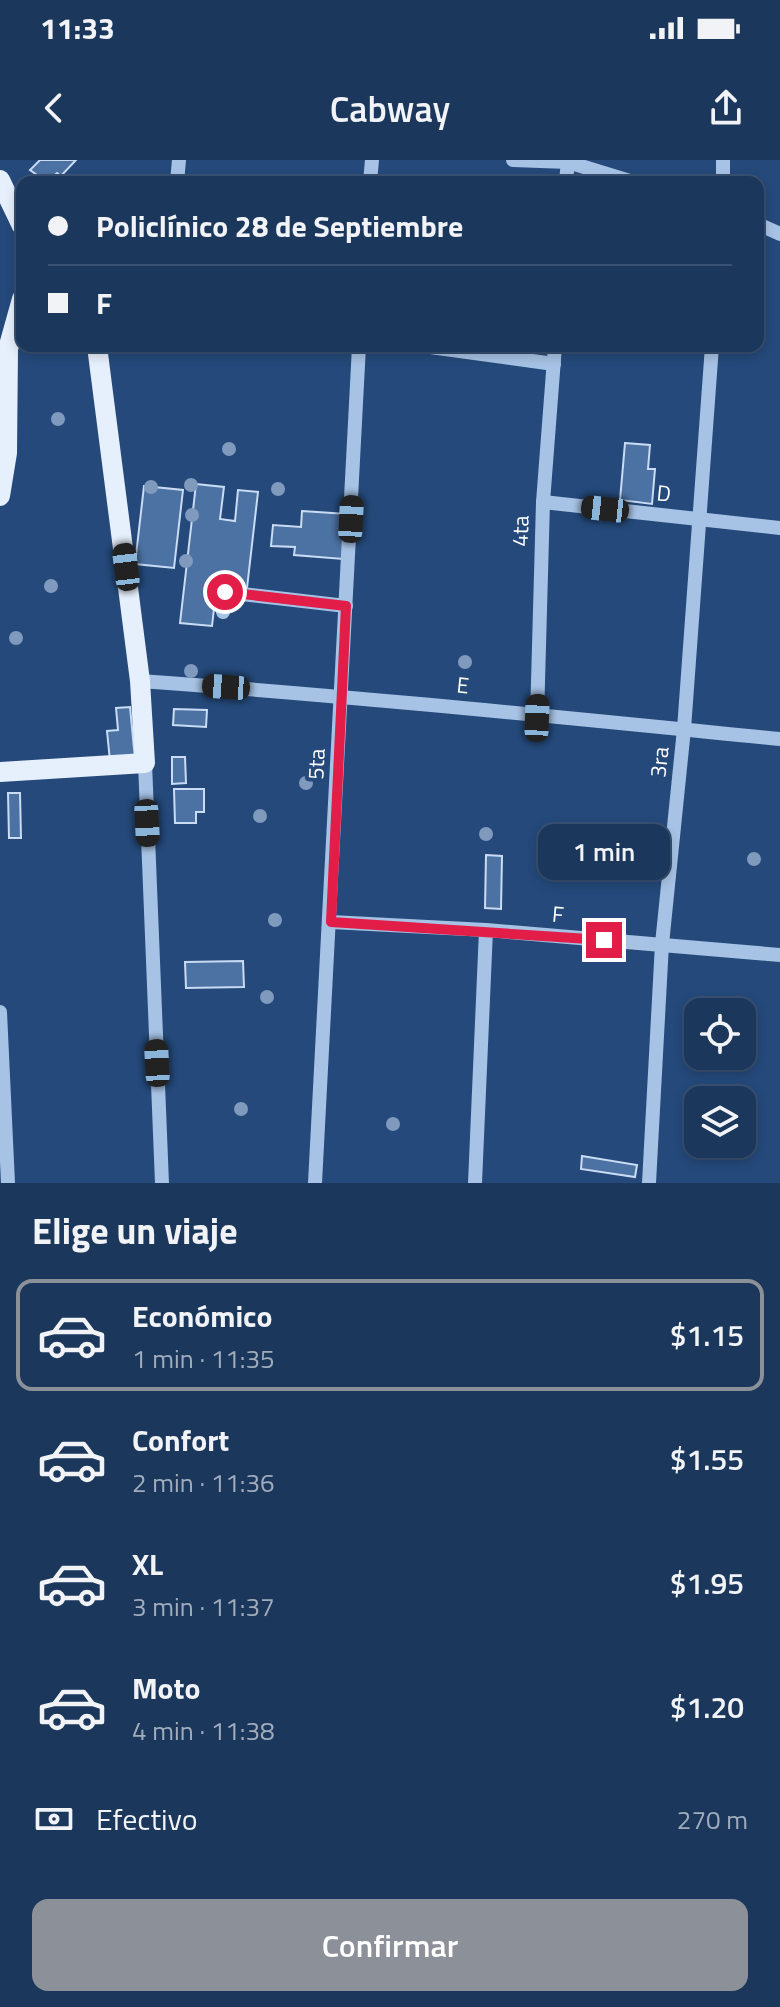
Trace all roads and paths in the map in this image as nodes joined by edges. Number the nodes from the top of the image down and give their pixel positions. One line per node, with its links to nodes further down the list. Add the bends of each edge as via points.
1 (513, 160): 2 (street)
2 (568, 161): 3 (street)
3 (614, 176)
4 (16, 320): 11 (main road, via 8,349 7,453)
5 (98, 352): 17 (main road)
6 (359, 352): 15 (street, 5ta)
7 (467, 352): 10 (street)
8 (555, 352): 10 (street, 4ta)
9 (712, 352): 13 (street, 3ra)
10 (554, 364): 12 (street, 4ta)
11 (0, 496)
12 (543, 502): 13 (street, D); 19 (street, 4ta)
13 (698, 519): 14 (street, D); 20 (street, 3ra)
14 (780, 528)
15 (346, 606): 16 (street, via 225,592); 18 (street, 5ta)
16 (223, 612)
17 (140, 681): 18 (street, E); 22 (main road)
18 (342, 696): 19 (street, E); 24 (street, 5ta)
19 (537, 718): 20 (street, E)
20 (684, 729): 21 (street, E); 26 (street, 3ra)
21 (780, 739)
22 (145, 763): 23 (main road); 30 (street)
23 (0, 772)
24 (331, 922): 25 (street, F); 31 (street, 5ta)
25 (486, 930): 26 (street, F); 32 (street)
26 (662, 944): 27 (street, F); 33 (street, 3ra)
27 (780, 955)
28 (0, 1012): 29 (street)
29 (8, 1183)
30 (162, 1183)
31 (315, 1183)
32 (475, 1183)
33 (649, 1183)

